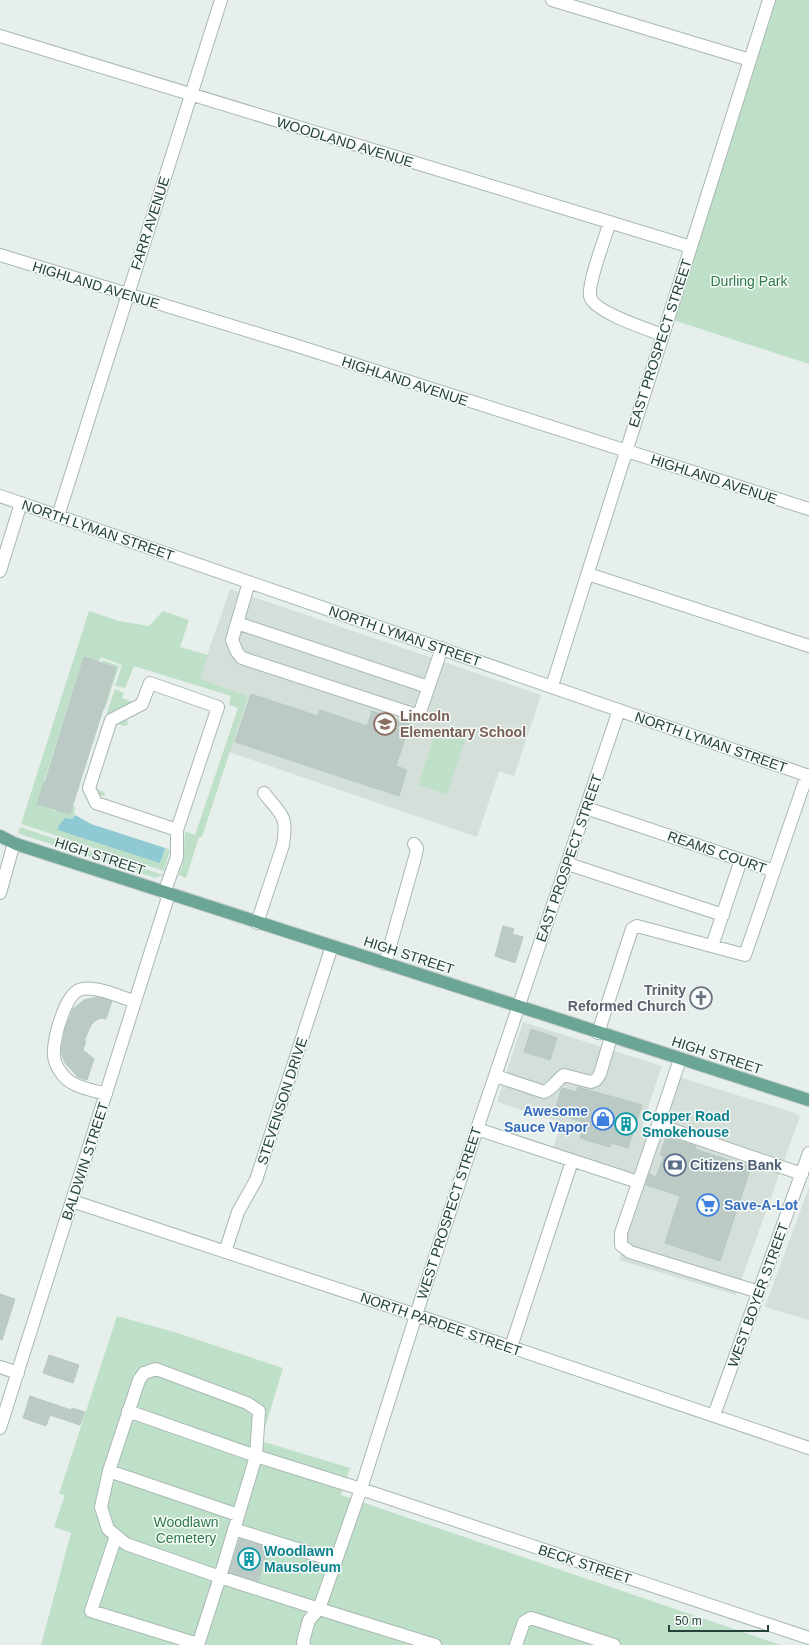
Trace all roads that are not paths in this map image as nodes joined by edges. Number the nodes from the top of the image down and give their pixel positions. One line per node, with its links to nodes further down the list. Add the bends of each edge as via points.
1 (221, 0): 6 (street, FARR AVENUE)
2 (552, 0): 5 (street)
3 (769, 0): 5 (street, EAST PROSPECT STREET)
4 (0, 36): 6 (street, WOODLAND AVENUE)
5 (750, 60): 8 (street, EAST PROSPECT STREET)
6 (191, 95): 7 (street, WOODLAND AVENUE); 10 (street, FARR AVENUE)
7 (610, 222): 8 (street, WOODLAND AVENUE); 11 (street, via 590,284 589,297 596,306 630,323)
8 (691, 247): 11 (street, EAST PROSPECT STREET)
9 (0, 255): 10 (street, HIGHLAND AVENUE)
10 (127, 294): 12 (street, HIGHLAND AVENUE); 16 (street, FARR AVENUE)
11 (663, 335): 12 (street, EAST PROSPECT STREET)
12 (626, 451): 15 (street, HIGHLAND AVENUE); 18 (street, EAST PROSPECT STREET)
13 (0, 496): 14 (street, NORTH LYMAN STREET)
14 (21, 503): 16 (street, NORTH LYMAN STREET); 17 (street)
15 (809, 509)
16 (58, 516): 19 (street, NORTH LYMAN STREET)
17 (0, 571)
18 (588, 574): 21 (street); 23 (street, EAST PROSPECT STREET)
19 (249, 582): 20 (street); 22 (street, NORTH LYMAN STREET)
20 (237, 623): 24 (street); 24 (street, via 232,640 242,658 413,714 420,712)
21 (809, 646)
22 (442, 648): 23 (street, NORTH LYMAN STREET); 24 (street)
23 (552, 686): 25 (street, NORTH LYMAN STREET)
24 (428, 687)
25 (619, 710): 26 (street, NORTH LYMAN STREET); 28 (street, EAST PROSPECT STREET)
26 (808, 776): 35 (street, REAMS COURT)
27 (264, 793): 39 (street, via 280,811 284,820 284,836)
28 (586, 808): 33 (street, REAMS COURT); 34 (street, EAST PROSPECT STREET)
29 (177, 830): 29 (street, BALDWIN STREET, via 218,707 150,683 142,704 111,720 88,788 96,803); 37 (street, BALDWIN STREET, via 177,857)
30 (0, 836): 31 (main road, HIGH STREET)
31 (14, 843): 36 (street); 37 (main road, HIGH STREET)
32 (414, 844): 42 (street, via 417,848 416,854)
33 (741, 860): 35 (street, REAMS COURT); 38 (street)
34 (568, 864): 38 (street); 44 (street, EAST PROSPECT STREET)
35 (774, 871): 41 (street, via 745,955)
36 (0, 893)
37 (167, 893): 39 (main road, HIGH STREET); 43 (street, BALDWIN STREET)
38 (722, 915): 41 (street)
39 (257, 923): 40 (main road, HIGH STREET)
40 (332, 946): 42 (main road, HIGH STREET); 58 (street, STEVENSON DRIVE, via 256,1180 238,1212)
41 (712, 946): 45 (street, via 637,926 632,929)
42 (385, 964): 44 (main road, HIGH STREET)
43 (135, 1002): 49 (street, BALDWIN STREET); 49 (street, via 102,991 78,990 70,998 56,1034 53,1052 56,1065 63,1076 74,1083)
44 (518, 1006): 45 (main road, HIGH STREET); 48 (street, WEST PROSPECT STREET)
45 (598, 1032): 46 (main road, HIGH STREET)
46 (611, 1037): 47 (main road, HIGH STREET); 48 (street, via 600,1074 591,1082 564,1075 551,1089 544,1092)
47 (680, 1058): 50 (main road, HIGH STREET); 51 (street)
48 (496, 1076): 52 (street, WEST PROSPECT STREET)
49 (106, 1094): 57 (street, BALDWIN STREET)
50 (809, 1100)
51 (658, 1125): 55 (street); 56 (street)
52 (477, 1129): 54 (street); 60 (street, WEST PROSPECT STREET)
53 (809, 1153): 55 (street, WEST BOYER STREET)
54 (572, 1161): 56 (street); 61 (street)
55 (802, 1174): 59 (street, WEST BOYER STREET)
56 (638, 1182): 59 (street, via 621,1233 621,1245 630,1252)
57 (72, 1201): 58 (street, NORTH PARDEE STREET); 63 (street, BALDWIN STREET)
58 (225, 1252): 60 (street, NORTH PARDEE STREET)
59 (759, 1292): 65 (street, WEST BOYER STREET)
60 (416, 1315): 61 (street, NORTH PARDEE STREET); 70 (street, WEST PROSPECT STREET)
61 (510, 1347): 65 (street, NORTH PARDEE STREET)
62 (0, 1367): 63 (street)
63 (18, 1373): 66 (street, BALDWIN STREET)
64 (128, 1411): 68 (street, BECK STREET); 68 (street, via 139,1380 144,1374 156,1370 247,1403 259,1411); 69 (street)
65 (714, 1415): 67 (street, NORTH PARDEE STREET)
66 (0, 1428)
67 (809, 1448)
68 (256, 1456): 70 (street, BECK STREET); 71 (street)
69 (109, 1471): 71 (street); 73 (street, via 101,1507 108,1529)
70 (361, 1489): 74 (street, WEST PROSPECT STREET); 77 (street, BECK STREET)
71 (238, 1515): 72 (street)
72 (234, 1529): 74 (street); 75 (street)
73 (116, 1536): 75 (street, via 126,1544); 78 (street, via 91,1611)
74 (335, 1561): 76 (street, WEST PROSPECT STREET)
75 (220, 1578): 76 (street); 78 (street)
76 (319, 1609): 79 (street, WEST PROSPECT STREET, via 309,1620); 80 (street)
77 (809, 1638)
78 (198, 1644)
79 (304, 1645)
80 (435, 1645)
81 (516, 1645): 82 (street, via 524,1622 531,1618)
82 (614, 1645)

